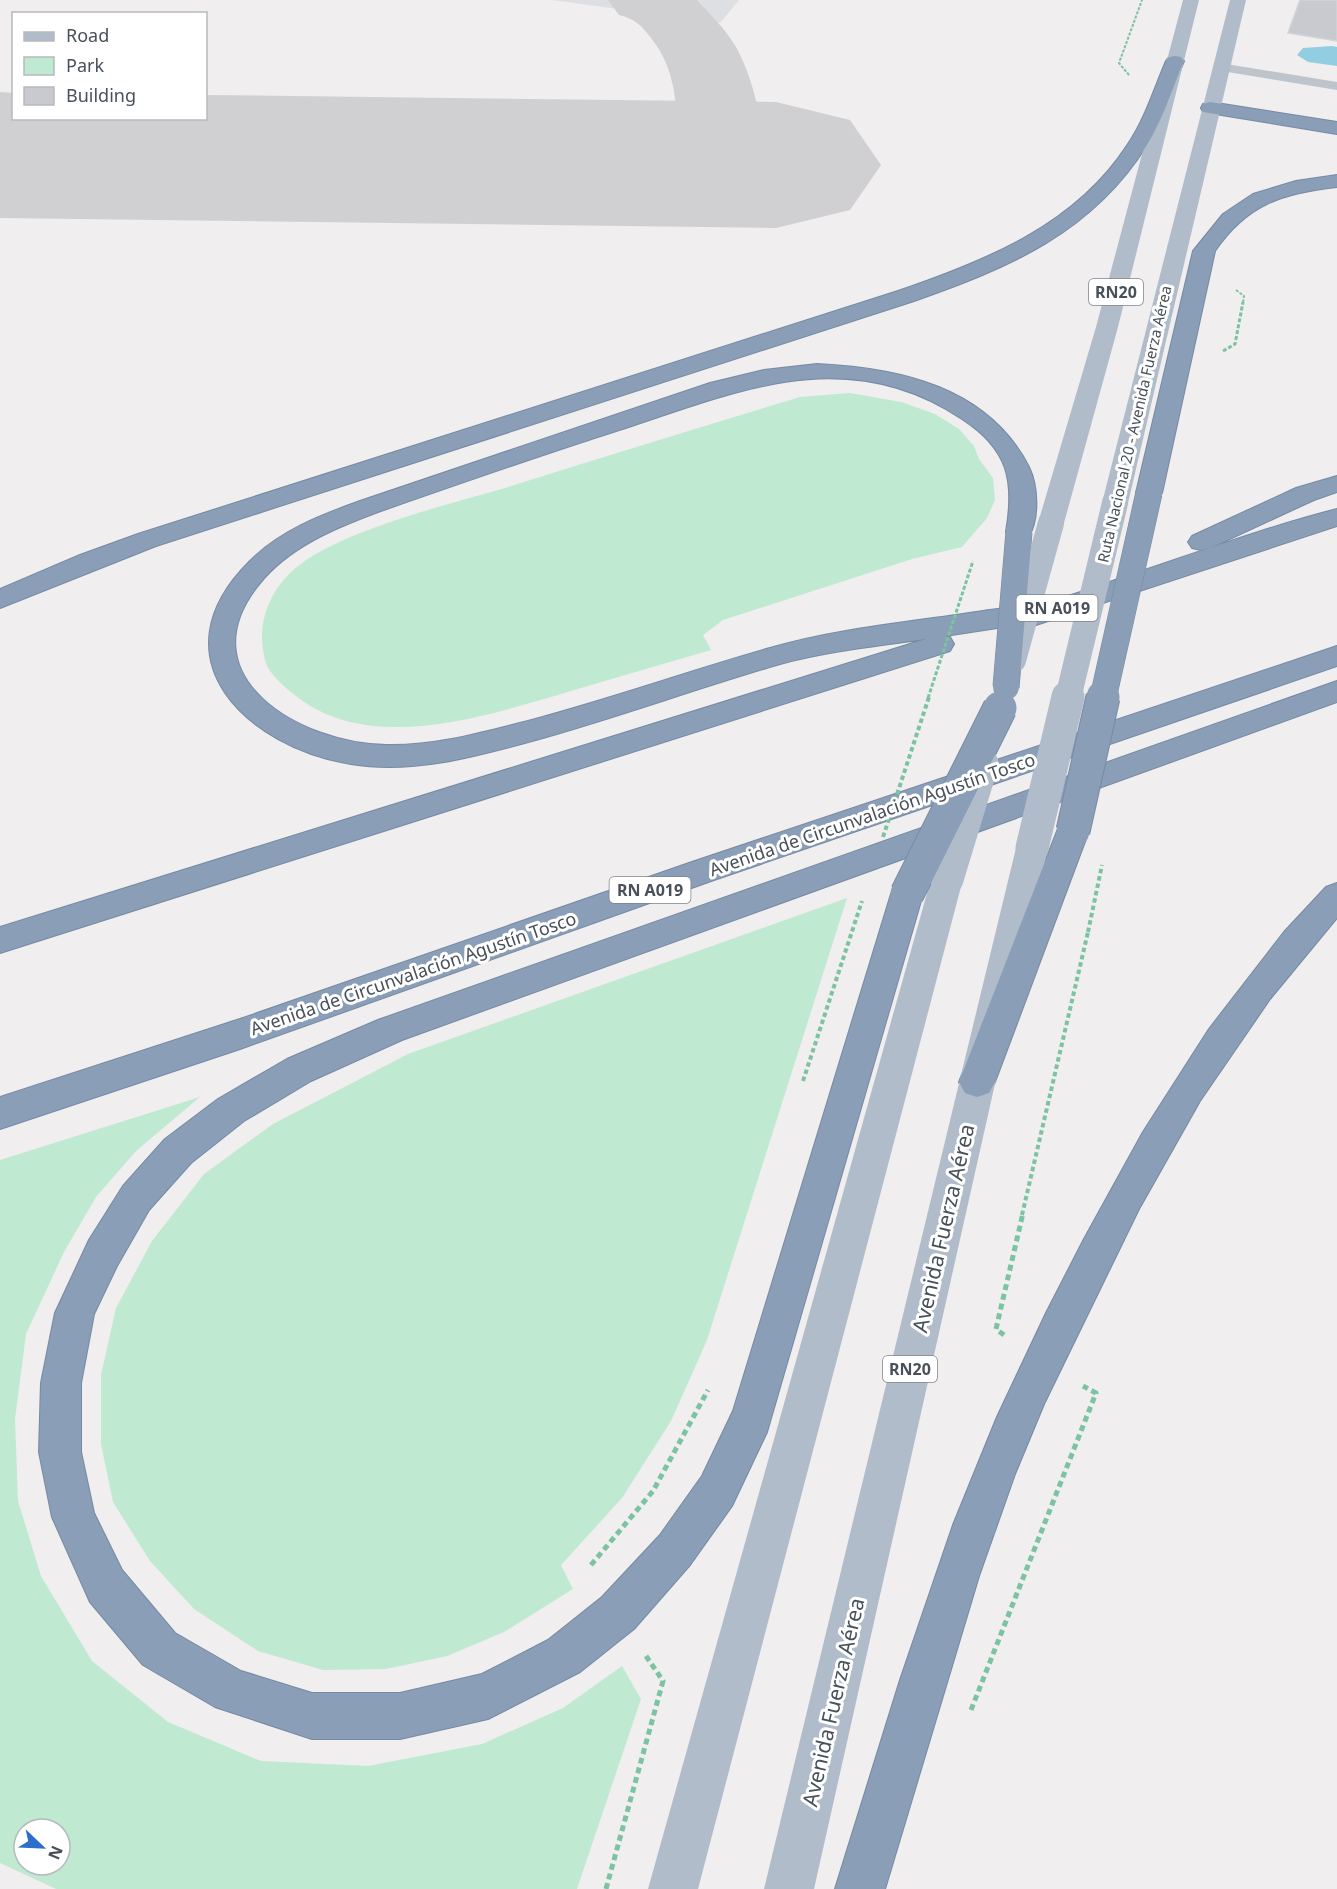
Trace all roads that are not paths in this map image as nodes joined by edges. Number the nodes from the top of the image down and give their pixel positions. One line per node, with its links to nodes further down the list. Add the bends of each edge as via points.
1 (1191, 0): 3 (main road, RN20)
2 (1238, 0): 4 (main road, Ruta Nacional 20 - Avenida Fuerza Aérea / RN20)
3 (1175, 61): 11 (highway, via 1139,142 1109,184 1071,218 994,264 138,544); 15 (main road, RN20, bridge, via 1107,327)
4 (1220, 67): 5 (lane); 6 (main road, Ruta Nacional 20 - Avenida Fuerza Aérea / RN20)
5 (1337, 86)
6 (1210, 108): 7 (highway); 16 (main road, Ruta Nacional 20 - Avenida Fuerza Aérea / RN20, bridge)
7 (1337, 128)
8 (1337, 181): 19 (highway, bridge, via 1302,185 1244,206 1228,218 1204,251 1073,831)
9 (1337, 484): 12 (highway, via 1305,494)
10 (1337, 517): 12 (highway, RN A019)
11 (0, 599)
12 (1058, 608): 15 (highway, bridge, via 808,647 569,721 473,746 414,755 368,756 323,748 287,732 251,708 231,681 221,649 227,615 243,586 266,559 298,536 347,514 750,380 827,370 864,374 935,394 989,428 1006,447 1021,476 1024,503 1019,532); 18 (highway, RN A019)
13 (1337, 656): 20 (highway, Avenida de Circunvalación Agustín Tosco / RN A019)
14 (1337, 692): 15 (highway, bridge, via 390,1030 299,1070 231,1110 178,1151 136,1198 103,1252 75,1313 61,1383 60,1452 73,1517 106,1586 159,1649 231,1691 312,1716 400,1716 488,1696 564,1656 618,1613 675,1550 717,1491 752,1417 907,894)
15 (1003, 697): 21 (main road, RN20, bridge, via 947,879)
16 (1032, 848): 19 (main road, Avenida Fuerza Aérea / RN20)
17 (1337, 896): 23 (highway, via 1242,1011 1169,1120 1096,1252 1042,1364 994,1474 943,1619)
18 (0, 940)
19 (977, 1082): 22 (main road, Avenida Fuerza Aérea / RN20)
20 (0, 1113)
21 (673, 1889)
22 (789, 1889)
23 (860, 1889)

